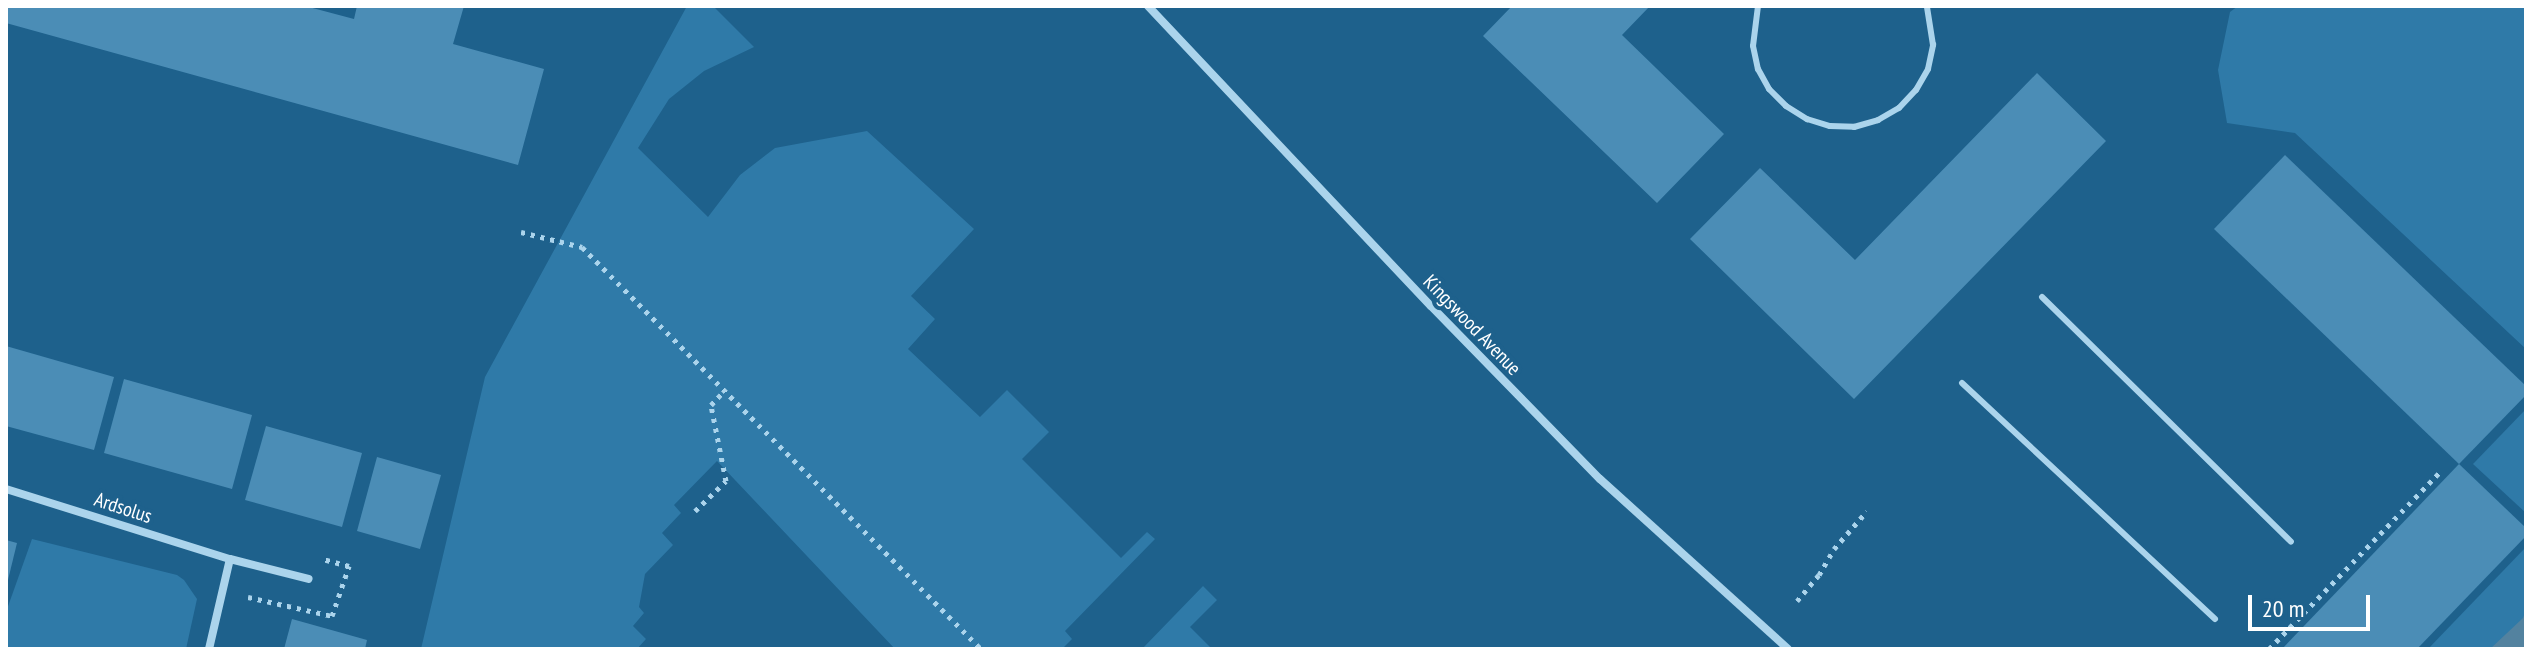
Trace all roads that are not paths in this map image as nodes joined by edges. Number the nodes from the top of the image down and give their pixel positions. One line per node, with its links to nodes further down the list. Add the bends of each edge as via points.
1 (1148, 6): 11 (street, Kingswood Avenue, via 1600,479)
2 (1758, 6): 3 (lane, via 1753,46 1769,89 1807,119 1854,127 1889,114 1916,90 1933,45)
3 (1927, 6)
4 (2042, 297): 7 (lane)
5 (1962, 383): 10 (lane)
6 (6, 489): 8 (street, Ardsolus)
7 (2291, 542)
8 (230, 559): 9 (street, Ardsolus); 12 (street)
9 (309, 579)
10 (2215, 619)
11 (1776, 646): 13 (street, Kingswood Avenue)
12 (209, 649)
13 (1788, 649)

